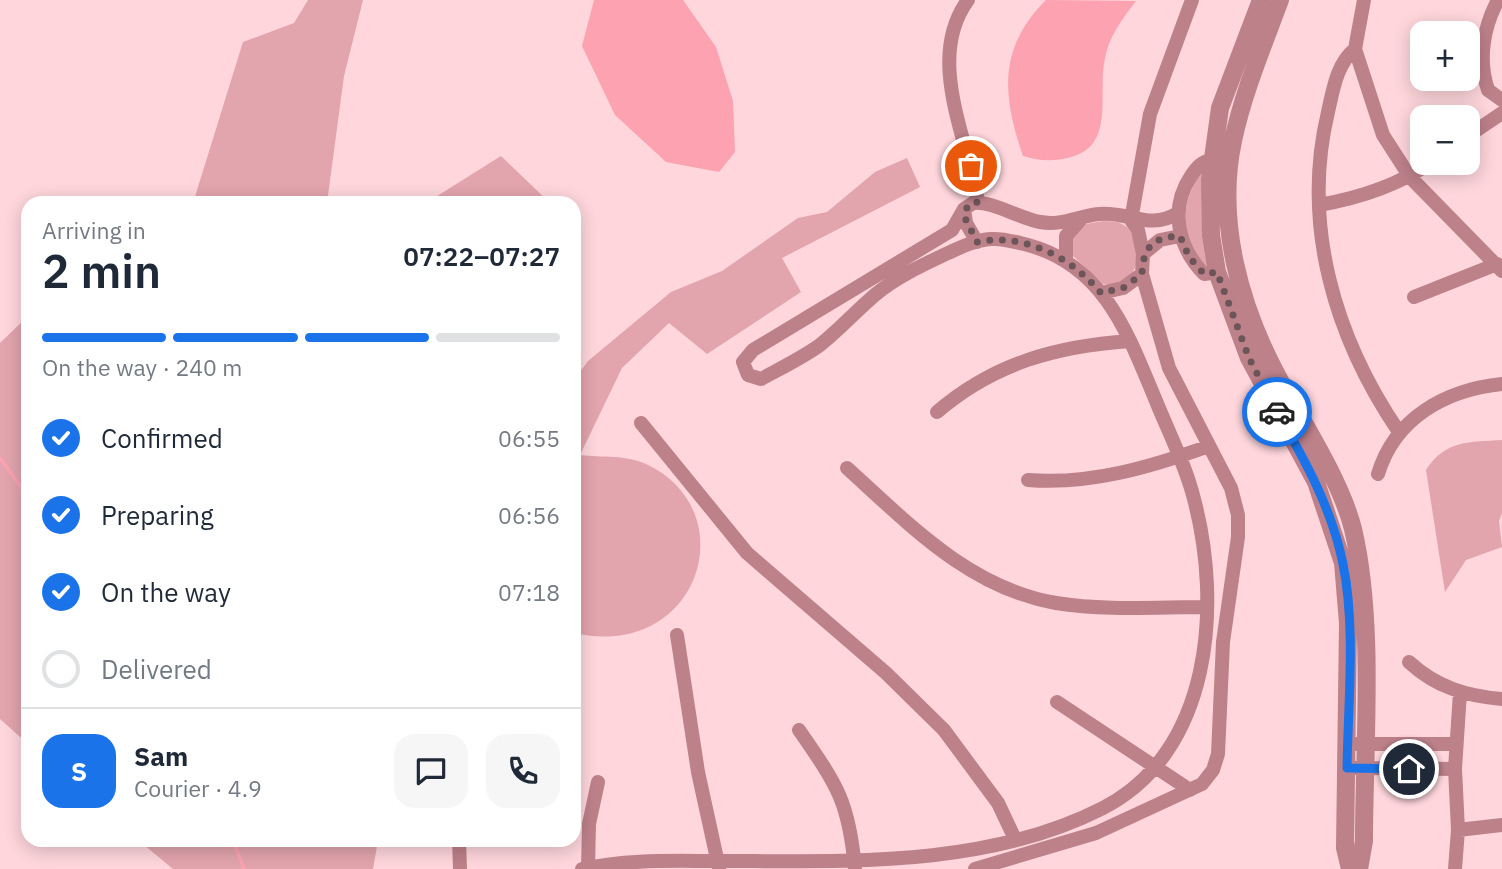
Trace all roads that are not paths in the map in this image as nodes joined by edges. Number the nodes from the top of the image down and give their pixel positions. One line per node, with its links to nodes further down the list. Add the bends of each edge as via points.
1 (968, 0): 15 (street, via 957,16 948,57)
2 (1192, 0): 20 (street, via 1148,123)
3 (1261, 0): 11 (street, via 1220,108)
4 (1280, 0): 12 (street, via 1242,106)
5 (1364, 0): 7 (street)
6 (1498, 0): 8 (street, via 1485,33 1483,63 1488,90)
7 (1355, 49): 14 (street, via 1383,135); 16 (street, via 1340,68 1326,121)
8 (1502, 100)
9 (1502, 113): 10 (street)
10 (1480, 128)
11 (1212, 160): 12 (street); 18 (street, via 1203,162 1188,180); 27 (street, via 1210,213)
12 (1229, 171): 24 (street)
13 (1413, 175): 14 (street)
14 (1410, 177): 16 (street); 26 (street)
15 (978, 202): 17 (street); 19 (street, via 1039,222 1059,224)
16 (1319, 205): 35 (street, via 1325,263 1338,314 1364,375)
17 (964, 209): 22 (street); 22 (street, via 951,230 748,353 743,362 745,372 761,379 819,346 891,283)
18 (1178, 213): 20 (street, via 1159,222); 21 (street)
19 (1082, 218): 20 (street, via 1099,214); 25 (street, via 1066,236)
20 (1131, 219): 23 (street)
21 (1180, 236): 23 (street, via 1160,240); 27 (street, via 1189,257 1204,274)
22 (977, 242): 25 (street, via 1015,242)
23 (1143, 254): 28 (street)
24 (1234, 258): 27 (street); 49 (street, via 1242,297 1265,352 1353,526 1364,606)
25 (1066, 259): 29 (street)
26 (1499, 268): 30 (street)
27 (1217, 272): 49 (street, via 1249,358 1316,482 1335,535 1347,591)
28 (1142, 274): 29 (street, via 1123,288); 36 (street, via 1169,368)
29 (1101, 293): 31 (street, via 1119,316)
30 (1415, 297)
31 (1130, 341): 33 (street, via 1084,345 1018,363 975,382); 37 (street)
32 (1502, 384): 35 (street, via 1441,400)
33 (937, 412)
34 (641, 423): 57 (street, via 747,553 886,673 944,730 992,795)
35 (1399, 432): 39 (street)
36 (1209, 446): 37 (street); 54 (street, via 1235,502 1238,537 1223,642 1218,754 1208,777)
37 (1178, 457): 40 (street, via 1098,477); 41 (street, via 1200,523)
38 (847, 468): 41 (street, via 940,551 1011,590 1073,605)
39 (1378, 474)
40 (1028, 480)
41 (1207, 607): 50 (street, via 1195,696 1177,735)
42 (677, 635): 60 (street)
43 (1409, 662): 44 (street, via 1429,678)
44 (1460, 692): 45 (street); 48 (street)
45 (1502, 699)
46 (1057, 702): 50 (street)
47 (800, 730): 59 (street, via 841,794 851,826)
48 (1456, 744): 49 (street); 52 (street)
49 (1356, 745): 51 (street)
50 (1154, 768): 54 (street); 57 (street, via 1102,809)
51 (1355, 768): 52 (street); 64 (street, via 1345,848); 65 (street, via 1364,841)
52 (1455, 769): 56 (street)
53 (598, 782): 61 (street)
54 (1190, 790): 63 (street, via 1096,833)
55 (1502, 825): 56 (street)
56 (1458, 830): 66 (street)
57 (1015, 839): 59 (street, via 952,853)
58 (459, 847): 62 (street)
59 (854, 863): 60 (street)
60 (718, 865): 61 (street, via 622,862)
61 (585, 868)
62 (460, 869)
63 (975, 869)
64 (1350, 869)
65 (1359, 869)
66 (1455, 869)

